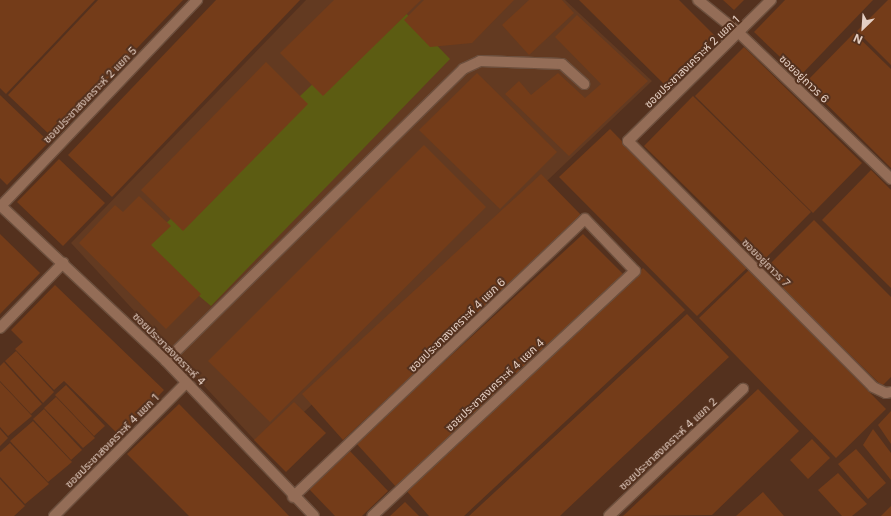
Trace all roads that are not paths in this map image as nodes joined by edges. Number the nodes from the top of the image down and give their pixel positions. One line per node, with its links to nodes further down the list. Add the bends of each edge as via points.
1 (197, 0): 8 (street, ซอยประชาสงเคราะห์ 2 แยก 5)
2 (698, 0): 4 (street, ซอยอยู่ถาวร 6)
3 (770, 0): 4 (street, ซอยประชาสงเคราะห์ 2 แยก 1)
4 (739, 33): 6 (street, ซอยประชาสงเคราะห์ 2 แยก 1); 7 (street, ซอยอยู่ถาวร 6)
5 (584, 84): 12 (street, via 562,64 480,61 463,69)
6 (628, 141): 15 (street, ซอยอยู่ถาวร 7, via 873,387 886,393)
7 (891, 179)
8 (0, 206): 9 (street, ซอยประชาสงเคราะห์ 4)
9 (63, 263): 11 (street); 12 (street, ซอยประชาสงเคราะห์ 4)
10 (635, 271): 16 (street, ซอยประชาสงเคราะห์ 4 แยก 6, via 585,219); 19 (street, ซอยประชาสงเคราะห์ 4 แยก 4)
11 (0, 328)
12 (166, 361): 13 (street, ซอยประชาสงเคราะห์ 4)
13 (186, 383): 16 (street, ซอยประชาสงเคราะห์ 4); 17 (street, ซอยประชาสงเคราะห์ 4 แยก 1)
14 (743, 389): 20 (street, ซอยประชาสงเคราะห์ 4 แยก 2)
15 (891, 392)
16 (293, 498): 18 (street, ซอยประชาสงเคราะห์ 4)
17 (54, 516)
18 (314, 516)
19 (372, 516)
20 (609, 516)

